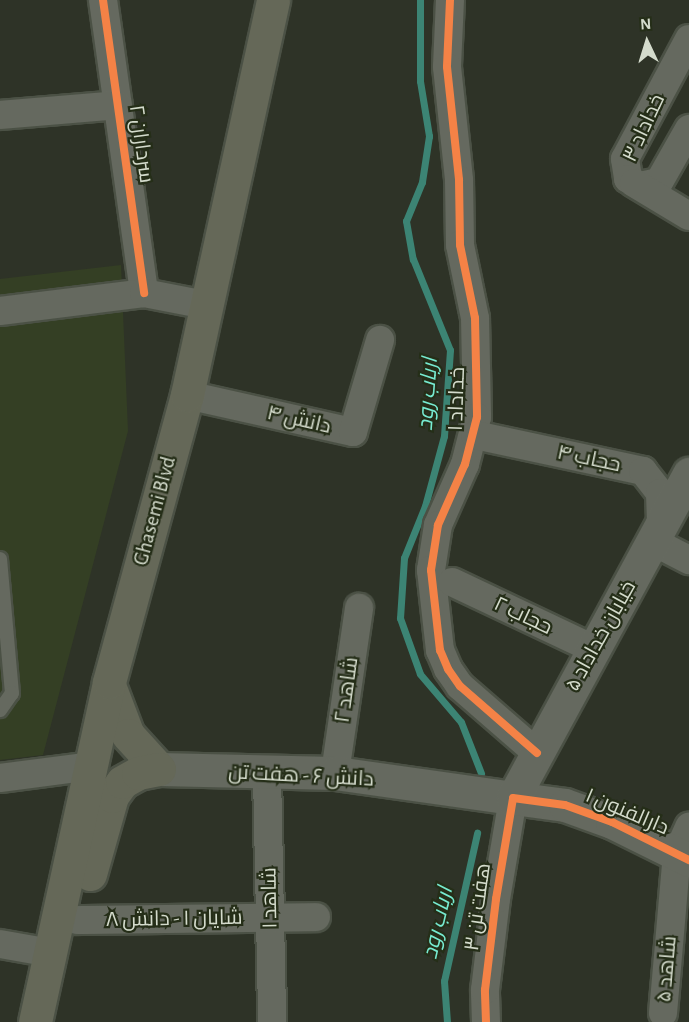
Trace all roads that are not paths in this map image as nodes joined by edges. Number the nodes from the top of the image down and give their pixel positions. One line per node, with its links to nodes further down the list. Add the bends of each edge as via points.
1 (104, 0): 5 (street, سرداران ۲)
2 (273, 0): 11 (main road, Ghasemi Blvd)
3 (450, 0): 15 (street, خداداد ۱, via 447,67 459,180 460,245 475,318)
4 (689, 39): 8 (street, خداداد ۳, via 625,159 625,173)
5 (118, 105): 6 (street); 10 (street, سرداران ۲)
6 (0, 115)
7 (689, 129): 8 (street, خداداد ۳, via 659,182 646,186)
8 (634, 183): 9 (street, خداداد ۳)
9 (689, 216)
10 (144, 293): 11 (street); 12 (street)
11 (206, 305): 14 (main road, Ghasemi Blvd)
12 (0, 311)
13 (380, 340): 14 (street, دانش ۴, via 353,432)
14 (187, 394): 23 (main road, Ghasemi Blvd)
15 (475, 435): 17 (street, حجاب ۴, via 643,471 660,493); 25 (street, خداداد ۱, via 436,536 431,570 440,650 460,686)
16 (689, 474): 17 (main road, خیابان خداداد ۵)
17 (657, 534): 19 (street); 22 (main road, خیابان خداداد ۵)
18 (0, 559): 24 (lane, via 12,693)
19 (689, 560)
20 (452, 582): 22 (street, حجاب ۲)
21 (359, 608): 28 (street, شاهد ۲)
22 (594, 649): 25 (main road, خیابان خداداد ۵)
23 (109, 682): 26 (main road, Ghasemi Blvd); 27 (main road, via 128,735)
24 (0, 710)
25 (537, 753): 31 (main road, خیابان خداداد ۵)
26 (93, 766): 30 (street); 37 (main road, Ghasemi Blvd)
27 (159, 769): 29 (main road, دانش ۶ - هفت تن); 35 (main road, via 138,773 122,782 112,796)
28 (334, 773): 29 (main road, دانش ۶ - هفت تن); 31 (main road, دانش ۶ - هفت تن)
29 (267, 774): 33 (street, شاهد ۱)
30 (0, 778)
31 (513, 798): 32 (main road, دارالفنون ۱, via 565,805); 42 (street, هفت تن ۳, via 485,990)
32 (685, 847): 38 (street, شاهد ۵)
33 (270, 917): 34 (street, شایان ۱ - دانش ۸); 35 (street, شایان ۱ - دانش ۸); 41 (street, شاهد ۱)
34 (316, 917)
35 (77, 920): 40 (main road)
36 (0, 944): 37 (street)
37 (51, 953): 39 (main road, Ghasemi Blvd)
38 (663, 1013)
39 (35, 1022)
40 (55, 1022)
41 (272, 1022)
42 (486, 1022)

